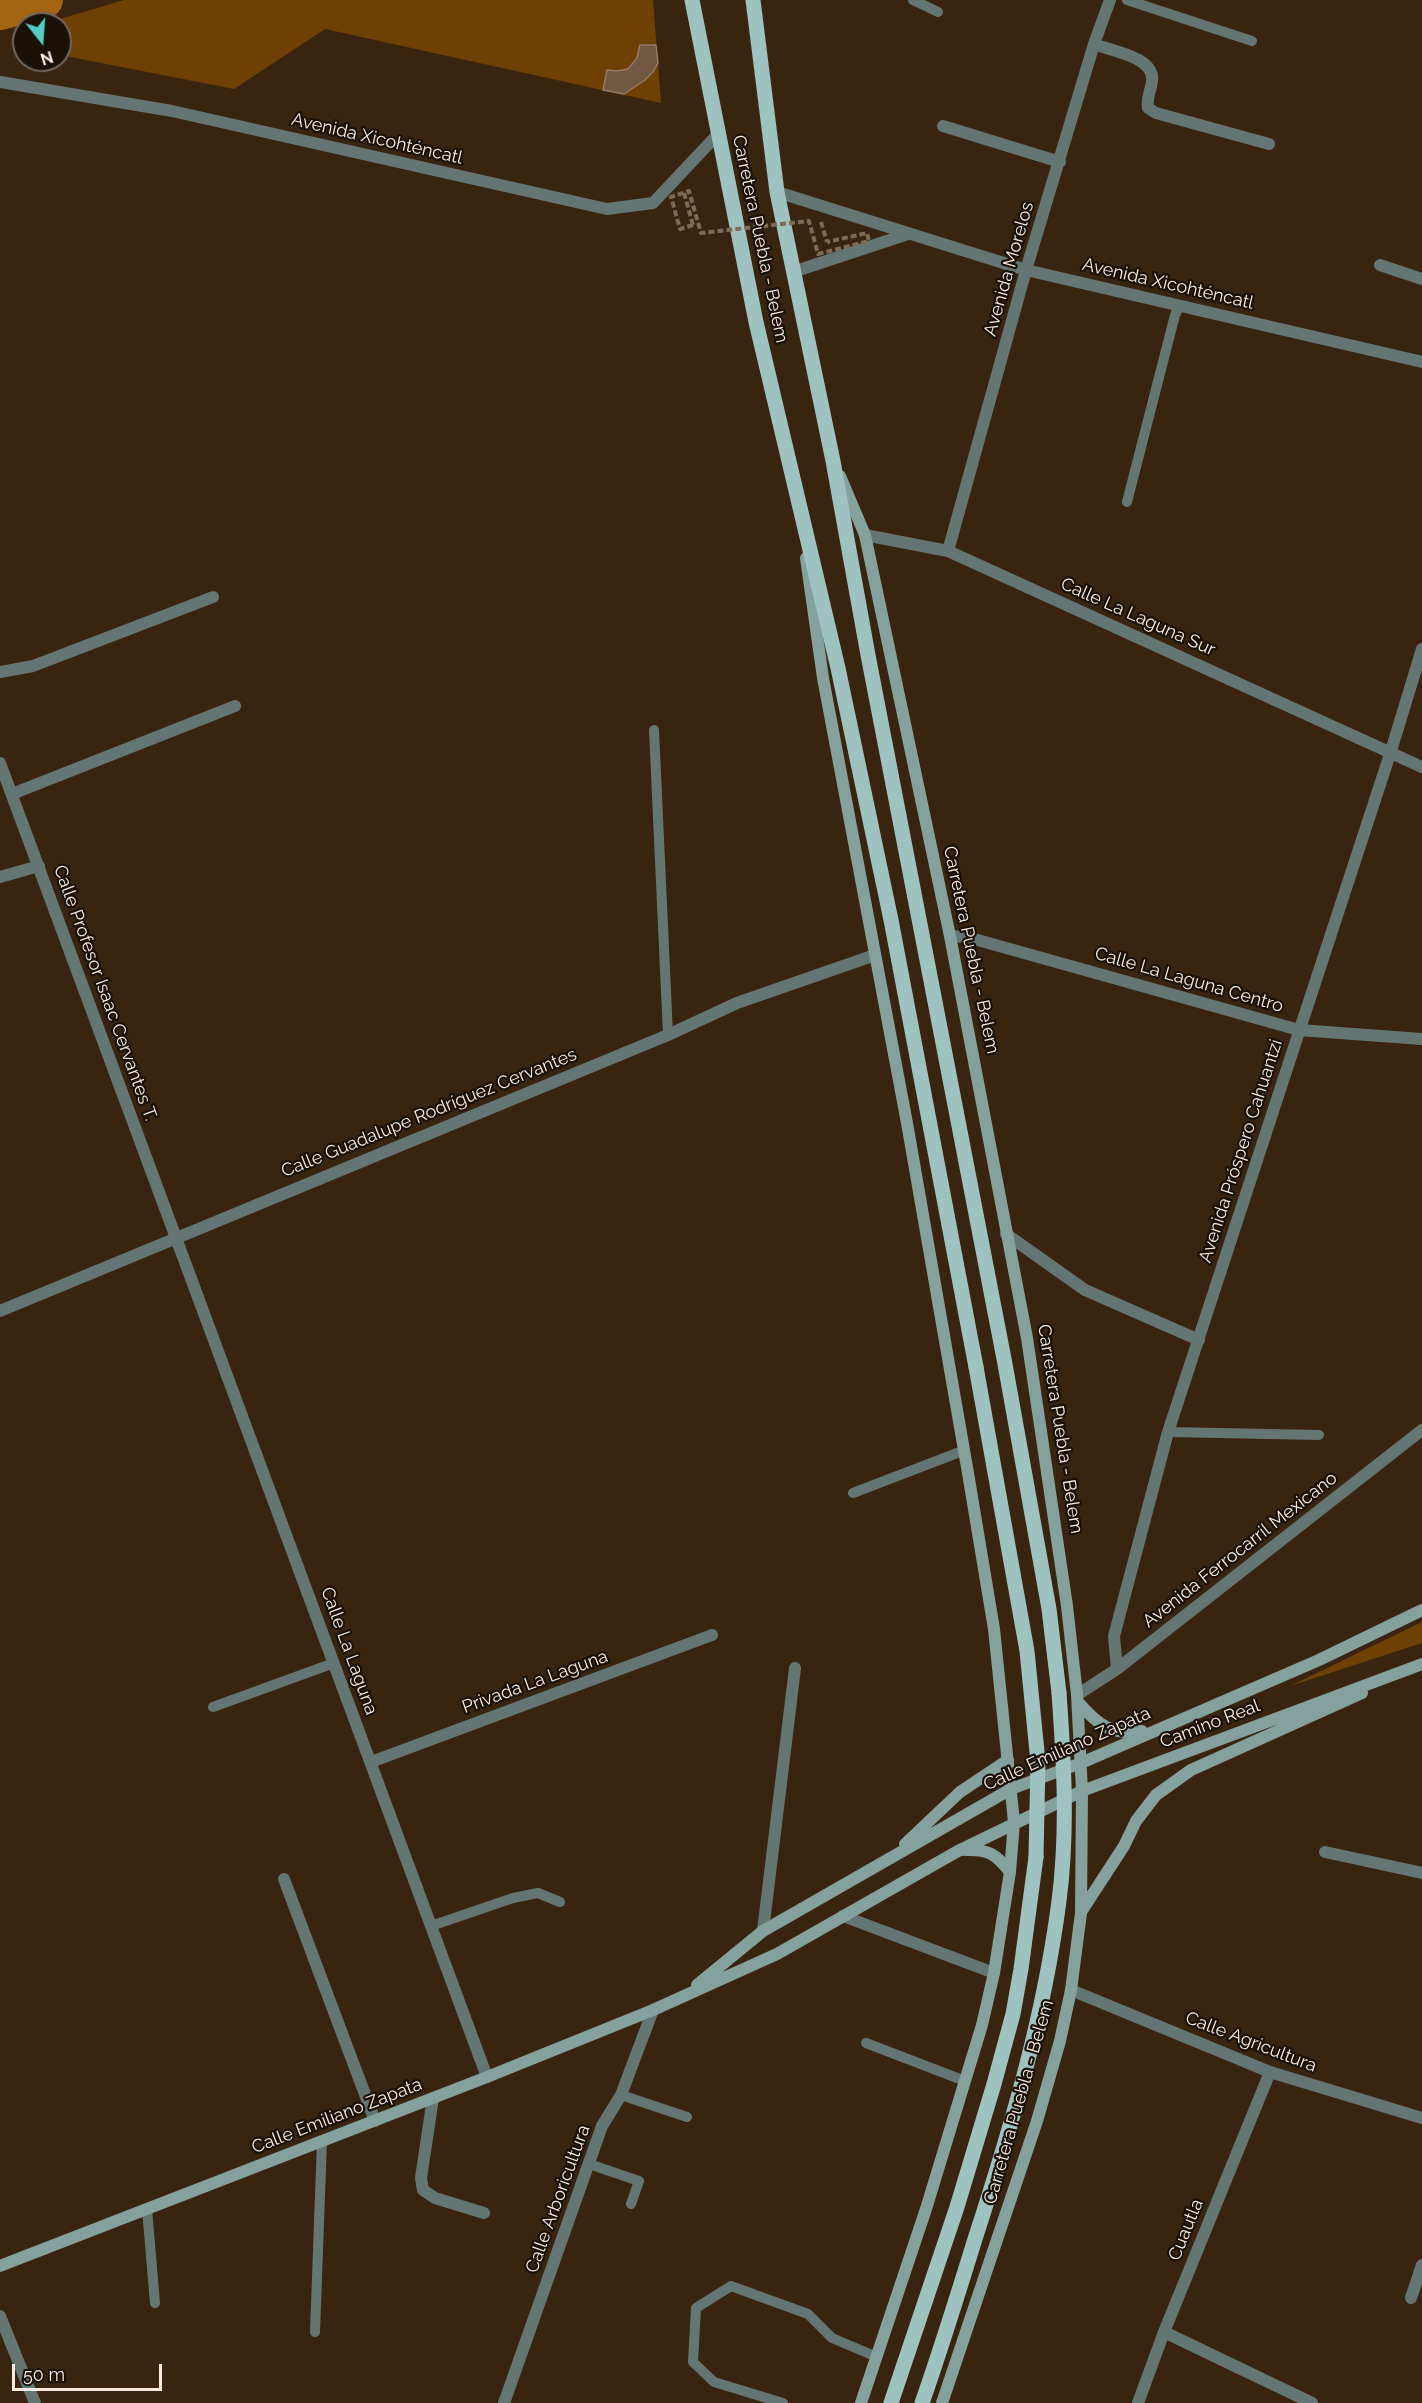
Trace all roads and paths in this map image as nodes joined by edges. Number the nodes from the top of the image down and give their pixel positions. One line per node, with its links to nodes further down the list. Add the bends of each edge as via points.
1 (692, 0): 11 (main road, Carretera Puebla - Belem)
2 (753, 0): 15 (main road, Carretera Puebla - Belem)
3 (913, 0): 6 (lane)
4 (1110, 0): 8 (street, Avenida Morelos)
5 (1127, 0): 7 (lane)
6 (938, 12)
7 (1252, 41)
8 (1094, 44): 12 (street, via 1145,62 1151,69 1152,81 1146,100 1148,108 1156,113); 13 (street, Avenida Morelos)
9 (0, 82): 14 (street, Avenida Xicohténcatl, via 172,111 607,209 653,203)
10 (943, 126): 13 (street)
11 (718, 134): 14 (street, Avenida Xicohténcatl); 25 (main road, Carretera Puebla - Belem, via 756,322)
12 (1269, 144)
13 (1060, 162): 19 (street, Avenida Morelos)
14 (679, 175): 17 (path, bridge, via 693,225 680,229 671,197 689,192 701,232 809,221 818,254 869,241 867,233)
15 (777, 192): 16 (street, Avenida Xicohténcatl); 20 (main road, Carretera Puebla - Belem)
16 (908, 234): 19 (street, Avenida Xicohténcatl); 20 (street)
17 (827, 242)
18 (1380, 265): 21 (street)
19 (1026, 270): 22 (street, Avenida Xicohténcatl); 28 (street, Avenida Morelos)
20 (793, 272): 24 (main road, Carretera Puebla - Belem)
21 (1422, 279)
22 (1180, 305): 23 (street, Avenida Xicohténcatl); 26 (lane)
23 (1422, 362)
24 (833, 461): 27 (street, Carretera Puebla - Belem); 111 (main road, Carretera Puebla - Belem, bridge, via 1049,1610 1065,1787 1059,1899 1043,1999 998,2168)
25 (795, 485): 41 (street, Carretera Puebla - Belem, via 823,678); 110 (main road, Carretera Puebla - Belem, bridge, via 891,920 1027,1651 1038,1762 1036,1857 1013,2014 957,2207)
26 (1127, 502)
27 (865, 535): 28 (street, Calle La Laguna Sur); 40 (street, Carretera Puebla - Belem)
28 (948, 551): 34 (street, Calle La Laguna Sur)
29 (213, 597): 31 (street, via 33,666)
30 (1422, 648): 34 (street, Avenida Próspero Cahuantzi)
31 (0, 672)
32 (235, 706): 37 (street)
33 (654, 730): 43 (lane)
34 (1391, 751): 36 (street, Calle La Laguna Sur); 42 (street, Avenida Próspero Cahuantzi)
35 (0, 763): 37 (street, Calle Profesor Isaac Cervantes T.)
36 (1422, 767)
37 (12, 794): 38 (street, Calle Profesor Isaac Cervantes T.)
38 (39, 866): 39 (street); 46 (street, Calle Profesor Isaac Cervantes T.)
39 (0, 876)
40 (950, 936): 42 (street, Calle La Laguna Centro, via 967,936); 45 (street, Carretera Puebla - Belem)
41 (875, 956): 43 (street, Calle Guadalupe Rodríguez Cervantes, via 737,1003); 52 (street, Carretera Puebla - Belem)
42 (1299, 1030): 44 (street, Calle La Laguna Centro); 48 (street, Avenida Próspero Cahuantzi)
43 (668, 1035): 46 (street, Calle Guadalupe Rodríguez Cervantes)
44 (1422, 1039)
45 (1006, 1234): 48 (street, via 1085,1290); 60 (street, Carretera Puebla - Belem, via 1027,1338)
46 (177, 1236): 47 (street, Calle Guadalupe Rodríguez Cervantes); 56 (street, Calle La Laguna)
47 (0, 1311)
48 (1199, 1341): 50 (street, Avenida Próspero Cahuantzi)
49 (1422, 1430): 59 (street, Avenida Ferrocarril Mexicano)
50 (1168, 1432): 51 (lane); 59 (street, Avenida Próspero Cahuantzi, via 1114,1636)
51 (1319, 1435)
52 (965, 1450): 53 (lane); 63 (street, Carretera Puebla - Belem, via 994,1629)
53 (853, 1493)
54 (1422, 1610): 62 (street, Calle Emiliano Zapata, via 1319,1660)
55 (712, 1635): 64 (street, Privada La Laguna)
56 (334, 1663): 61 (lane); 64 (street, Calle La Laguna)
57 (1419, 1666): 67 (street, Camino Real); 76 (street, via 1191,1770 1156,1795)
58 (795, 1668): 79 (street)
59 (1116, 1669): 60 (street, Avenida Ferrocarril Mexicano)
60 (1077, 1699): 62 (street, via 1106,1728 1127,1733); 65 (street, Carretera Puebla - Belem)
61 (213, 1707)
62 (1158, 1729): 65 (street, Calle Emiliano Zapata)
63 (1008, 1760): 66 (street, Carretera Puebla - Belem); 71 (street, via 960,1792)
64 (371, 1762): 78 (street, Calle La Laguna)
65 (1081, 1763): 66 (street, Calle Emiliano Zapata); 67 (street, Carretera Puebla - Belem)
66 (1011, 1789): 68 (street, Carretera Puebla - Belem); 71 (street, Calle Emiliano Zapata)
67 (1082, 1791): 68 (street, Camino Real); 76 (street, Carretera Puebla - Belem)
68 (1014, 1822): 69 (street, Calle Emiliano Zapata); 72 (street, Carretera Puebla - Belem)
69 (958, 1851): 72 (street, via 981,1849 999,1858); 77 (street, Calle Emiliano Zapata)
70 (1325, 1852): 73 (street)
71 (889, 1859): 79 (street, Calle Emiliano Zapata)
72 (1010, 1872): 80 (street, Carretera Puebla - Belem)
73 (1422, 1873)
74 (284, 1879): 92 (street)
75 (560, 1902): 78 (lane, via 538,1893)
76 (1081, 1913): 81 (street, Carretera Puebla - Belem)
77 (843, 1916): 80 (street); 82 (street, Calle Emiliano Zapata, via 777,1954)
78 (431, 1926): 86 (street, Calle La Laguna)
79 (763, 1931): 82 (street, Calle Emiliano Zapata)
80 (994, 1973): 87 (street, Carretera Puebla - Belem)
81 (1071, 1990): 85 (street, Calle Agricultura); 112 (street, Carretera Puebla - Belem, via 1037,2121)
82 (685, 1995): 83 (street, Calle Emiliano Zapata)
83 (653, 2010): 86 (street, Calle Emiliano Zapata); 88 (street, Calle Arboricultura)
84 (866, 2043): 87 (lane)
85 (1270, 2072): 91 (street, Calle Agricultura); 104 (street, Cuautla)
86 (487, 2078): 89 (street, Calle Emiliano Zapata)
87 (965, 2081): 105 (street, Carretera Puebla - Belem)
88 (621, 2095): 90 (lane); 94 (street, Calle Arboricultura, via 602,2126)
89 (433, 2098): 92 (street, Calle Emiliano Zapata); 97 (street, via 421,2178 423,2190 435,2198)
90 (687, 2117)
91 (1422, 2118)
92 (375, 2121): 93 (street, Calle Emiliano Zapata)
93 (322, 2141): 96 (street, Calle Emiliano Zapata); 103 (lane)
94 (589, 2164): 95 (lane, via 639,2181); 107 (street, Calle Arboricultura)
95 (631, 2204)
96 (147, 2209): 99 (street, Calle Emiliano Zapata); 101 (lane)
97 (484, 2213)
98 (1422, 2265): 100 (street)
99 (0, 2266)
100 (1411, 2298)
101 (155, 2303)
102 (0, 2316): 106 (street)
103 (315, 2332)
104 (1164, 2332): 113 (street, Cuautla); 114 (street)
105 (877, 2357): 108 (lane, via 832,2338 808,2314 731,2286 696,2308 693,2362 714,2382); 109 (street, Carretera Puebla - Belem)
106 (35, 2403)
107 (504, 2403)
108 (783, 2403)
109 (861, 2403)
110 (891, 2403)
111 (922, 2403)
112 (942, 2403)
113 (1138, 2403)
114 (1312, 2403)

